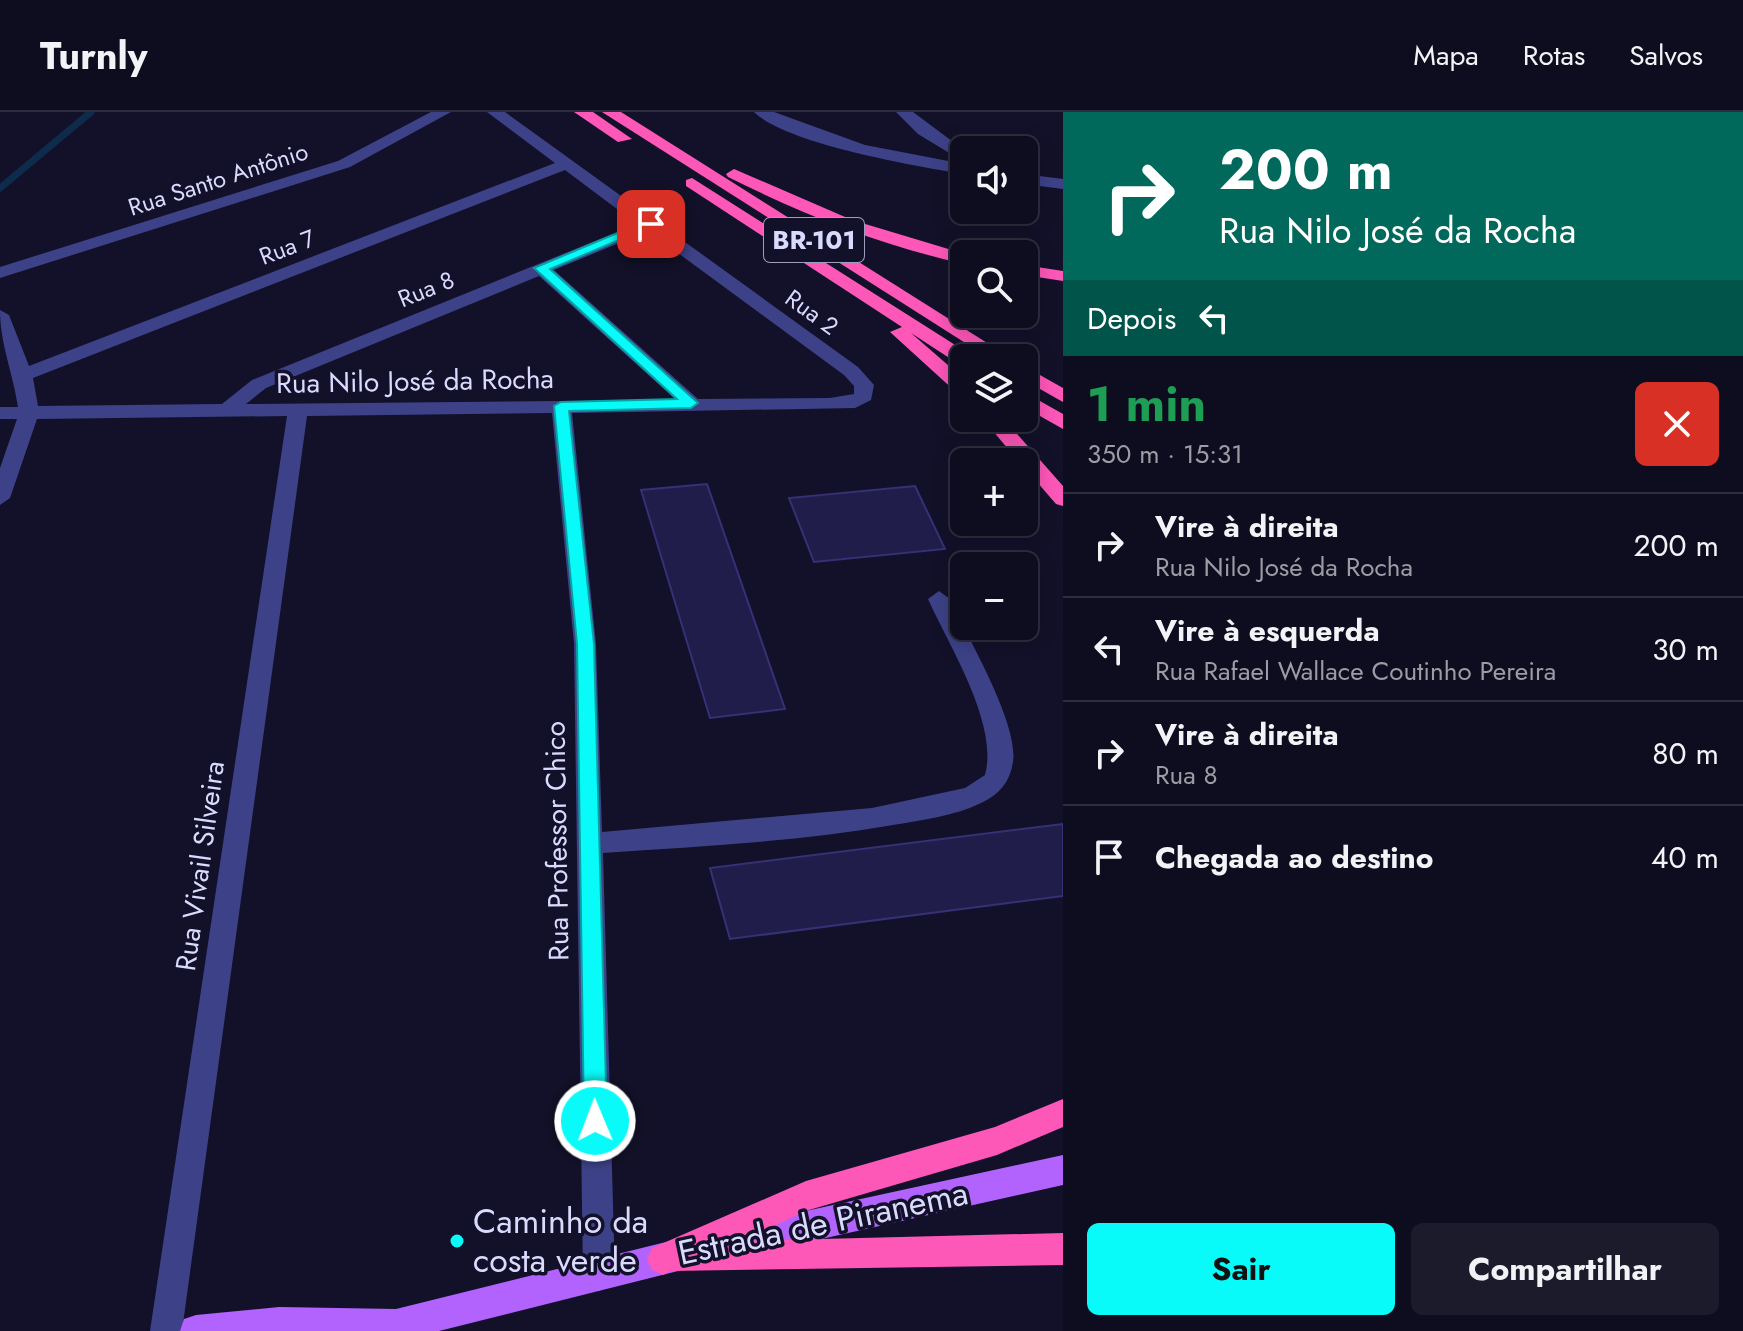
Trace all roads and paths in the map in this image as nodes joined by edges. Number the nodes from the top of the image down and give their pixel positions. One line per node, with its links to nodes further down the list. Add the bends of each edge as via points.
1 (443, 112): 17 (street, Rua Santo Antônio, via 344,164)
2 (495, 112): 9 (street, Rua 2)
3 (582, 112): 18 (highway, BR-101)
4 (610, 112): 7 (highway, BR-101)
5 (762, 112): 10 (street, via 836,142)
6 (904, 112): 8 (street)
7 (626, 123): 14 (highway, via 849,226); 21 (highway, BR-101)
8 (950, 148)
9 (567, 164): 13 (street, Rua 2); 23 (street, Rua 7)
10 (950, 167)
11 (1038, 181): 12 (street)
12 (1063, 184)
13 (651, 224): 15 (street, Rua 8); 28 (street, Rua 2, via 859,377 864,396)
14 (950, 256)
15 (541, 268): 27 (street); 31 (street, Rua 8, via 259,384)
16 (1038, 272): 19 (highway)
17 (0, 273)
18 (834, 275): 22 (highway, BR-101); 24 (highway)
19 (1063, 276)
20 (0, 315): 23 (street)
21 (980, 344)
22 (950, 350)
23 (23, 375): 34 (street)
24 (950, 377)
25 (1038, 381): 26 (highway)
26 (1063, 396)
27 (691, 403): 28 (street, Rua Nilo José da Rocha); 29 (street, Rua Nilo José da Rocha)
28 (830, 404)
29 (561, 406): 32 (street, Rua Nilo José da Rocha); 40 (street, Rua Professor Chico, via 585,644)
30 (1038, 407): 35 (highway)
31 (226, 411): 32 (street, Rua Nilo José da Rocha); 34 (street, Rua Nilo José da Rocha)
32 (298, 411): 47 (street, Rua Vivail Silveira)
33 (0, 413): 34 (street, Rua Nilo José da Rocha)
34 (29, 413): 37 (street)
35 (1063, 423)
36 (1004, 432): 38 (highway)
37 (0, 498)
38 (1063, 499)
39 (939, 599): 40 (street, via 1002,751 995,782 977,796 943,808 866,819)
40 (589, 843): 45 (street, Rua Professor Chico)
41 (1063, 1113): 44 (highway, via 997,1141 806,1196)
42 (1063, 1170): 44 (main road, Estrada de Piranema)
43 (1063, 1249): 44 (highway)
44 (663, 1259): 45 (main road, Estrada de Piranema)
45 (599, 1275): 46 (main road, Estrada de Piranema)
46 (385, 1327): 48 (main road, Estrada de Piranema, via 279,1323)
47 (166, 1331)
48 (196, 1331)

